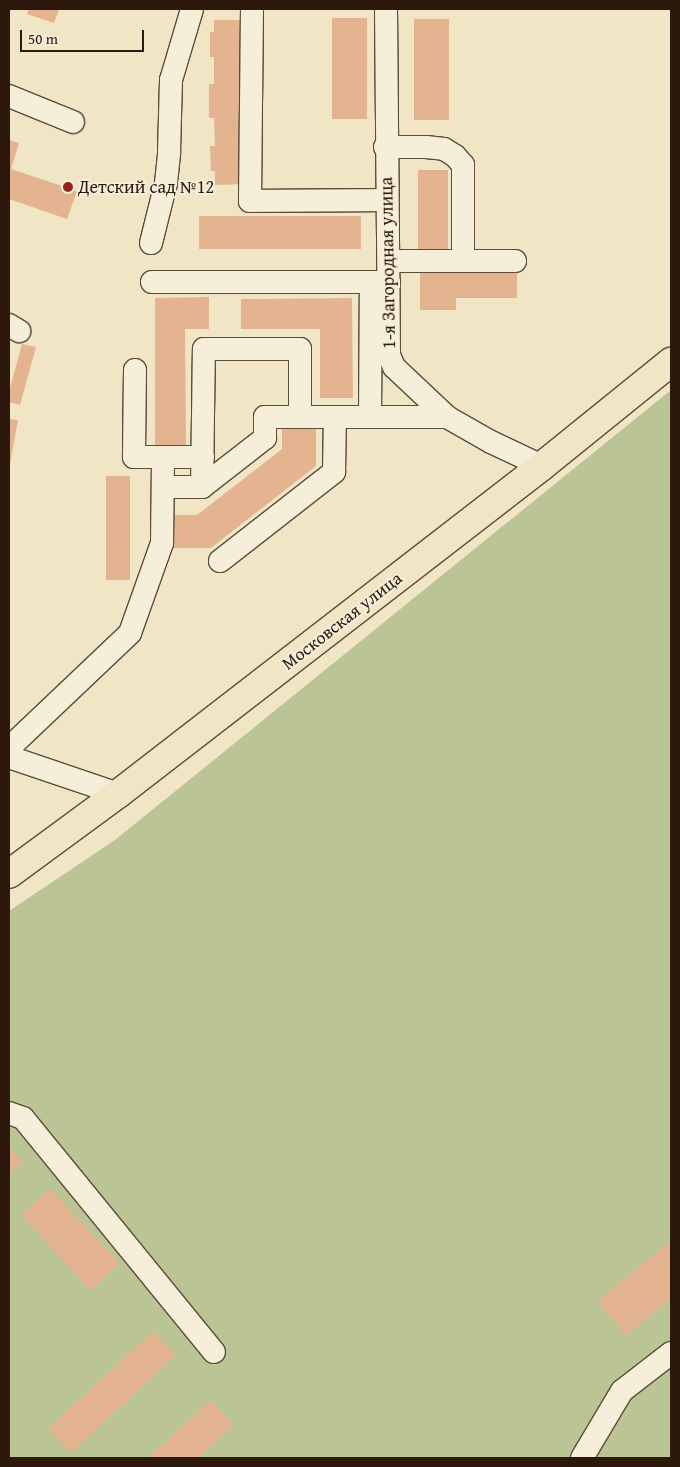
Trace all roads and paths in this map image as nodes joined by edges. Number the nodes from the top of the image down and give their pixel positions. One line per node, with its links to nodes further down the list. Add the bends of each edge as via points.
1 (192, 9): 8 (street, via 171,80 167,176)
2 (252, 9): 7 (street, via 250,201)
3 (386, 9): 6 (street, 1-я Загородная улица)
4 (9, 96): 5 (street)
5 (73, 122)
6 (386, 147): 7 (street, 1-я Загородная улица); 9 (street, via 444,150 463,165)
7 (386, 200): 11 (street, 1-я Загородная улица)
8 (150, 243)
9 (463, 261): 10 (street); 11 (street)
10 (514, 261)
11 (383, 275): 12 (street); 17 (street); 18 (street, 1-я Загородная улица, via 389,355 394,367)
12 (152, 282)
13 (671, 362): 21 (main road, Московская улица)
14 (135, 370): 19 (street, via 134,457)
15 (300, 417): 16 (street); 20 (street, via 300,349 204,349); 23 (street, via 265,417 265,438)
16 (335, 417): 17 (street); 24 (street, via 334,472)
17 (370, 417): 18 (street)
18 (447, 417): 21 (street, 1-я Загородная улица, via 499,447)
19 (163, 457): 20 (street); 22 (street)
20 (203, 457): 23 (street)
21 (542, 466): 27 (main road, Московская улица)
22 (163, 486): 23 (street); 25 (street, via 162,543 130,633)
23 (202, 486)
24 (220, 561)
25 (9, 748)
26 (9, 758): 27 (street)
27 (118, 794): 28 (main road, Московская улица)
28 (9, 874)
29 (9, 1113): 30 (street, via 23,1118)
30 (214, 1352)
31 (671, 1353): 32 (street, via 622,1391)
32 (582, 1458)

